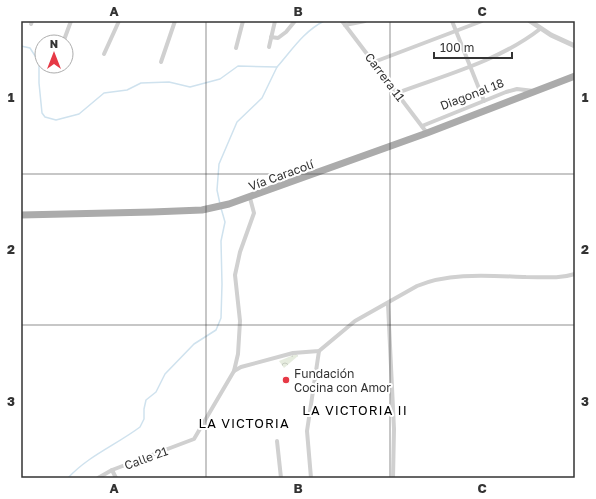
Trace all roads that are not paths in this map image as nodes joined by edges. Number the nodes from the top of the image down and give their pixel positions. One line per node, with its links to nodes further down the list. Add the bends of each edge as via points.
1 (71, 21): 14 (street)
2 (119, 21): 19 (street)
3 (174, 21): 20 (street)
4 (243, 21): 18 (street)
5 (275, 21): 15 (street)
6 (295, 21): 15 (street, via 278,38)
7 (365, 21): 11 (street)
8 (452, 21): 13 (street)
9 (482, 21): 13 (street)
10 (530, 21): 12 (street)
11 (344, 23): 21 (street, Carrera 11)
12 (540, 29): 16 (street); 22 (street, via 517,45)
13 (456, 30): 21 (street); 22 (street)
14 (66, 34)
15 (271, 37): 17 (street)
16 (575, 46)
17 (269, 47)
18 (236, 48)
19 (104, 54)
20 (161, 62)
21 (374, 62): 25 (street, Carrera 11)
22 (470, 66): 25 (street); 26 (street)
23 (575, 76): 24 (main road)
24 (536, 92): 26 (street, Diagonal 18, via 517,89); 28 (main road, Vía Caracolí)
25 (397, 93): 27 (street, Carrera 11)
26 (484, 101): 27 (street, Diagonal 18)
27 (422, 126): 28 (street, Carrera 11)
28 (427, 133): 29 (main road, Vía Caracolí)
29 (250, 198): 30 (main road, Vía Caracolí, via 202,210); 34 (street, via 254,213 240,252 235,276 240,321)
30 (21, 215)
31 (575, 274): 32 (street, via 560,277 483,276 428,282)
32 (388, 304): 33 (street, via 349,326); 41 (street, via 394,429)
33 (319, 351): 34 (street, via 293,353 240,367); 40 (street, via 308,431)
34 (234, 371): 36 (street, Calle 21, via 194,439)
35 (277, 442): 39 (street)
36 (112, 470): 37 (street, Calle 21); 38 (street)
37 (98, 478)
38 (116, 478)
39 (280, 478)
40 (311, 478)
41 (393, 478)

